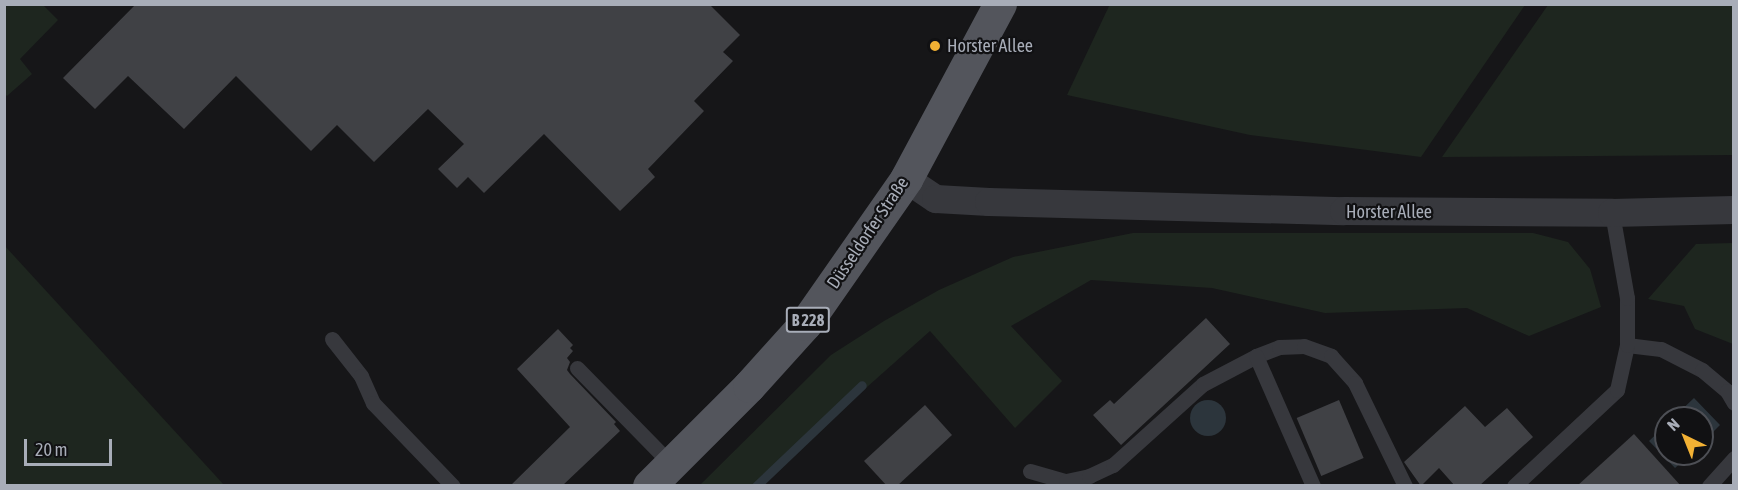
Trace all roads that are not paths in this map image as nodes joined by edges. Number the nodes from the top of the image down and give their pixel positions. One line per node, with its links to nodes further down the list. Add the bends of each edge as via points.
1 (1000, 4): 2 (main road, Düsseldorfer Straße / B 228)
2 (906, 179): 4 (street, Horster Allee, via 936,199 989,202 1344,212); 12 (main road, Düsseldorfer Straße / B 228, via 805,324)
3 (1734, 210): 4 (street, Horster Allee)
4 (1612, 213): 6 (lane, via 1626,298)
5 (332, 339): 13 (lane, via 361,376 373,403)
6 (1627, 345): 9 (lane, via 1661,350 1702,370 1727,391); 16 (lane, via 1617,390)
7 (1256, 356): 11 (lane, via 1203,384 1113,465 1066,481); 14 (lane); 15 (lane, via 1280,346 1304,346 1331,356 1355,383)
8 (577, 369): 12 (lane)
9 (1734, 403)
10 (1734, 458): 17 (lane)
11 (1030, 471)
12 (660, 475)
13 (453, 486)
14 (1313, 486)
15 (1405, 486)
16 (1514, 486)
17 (1709, 486)

